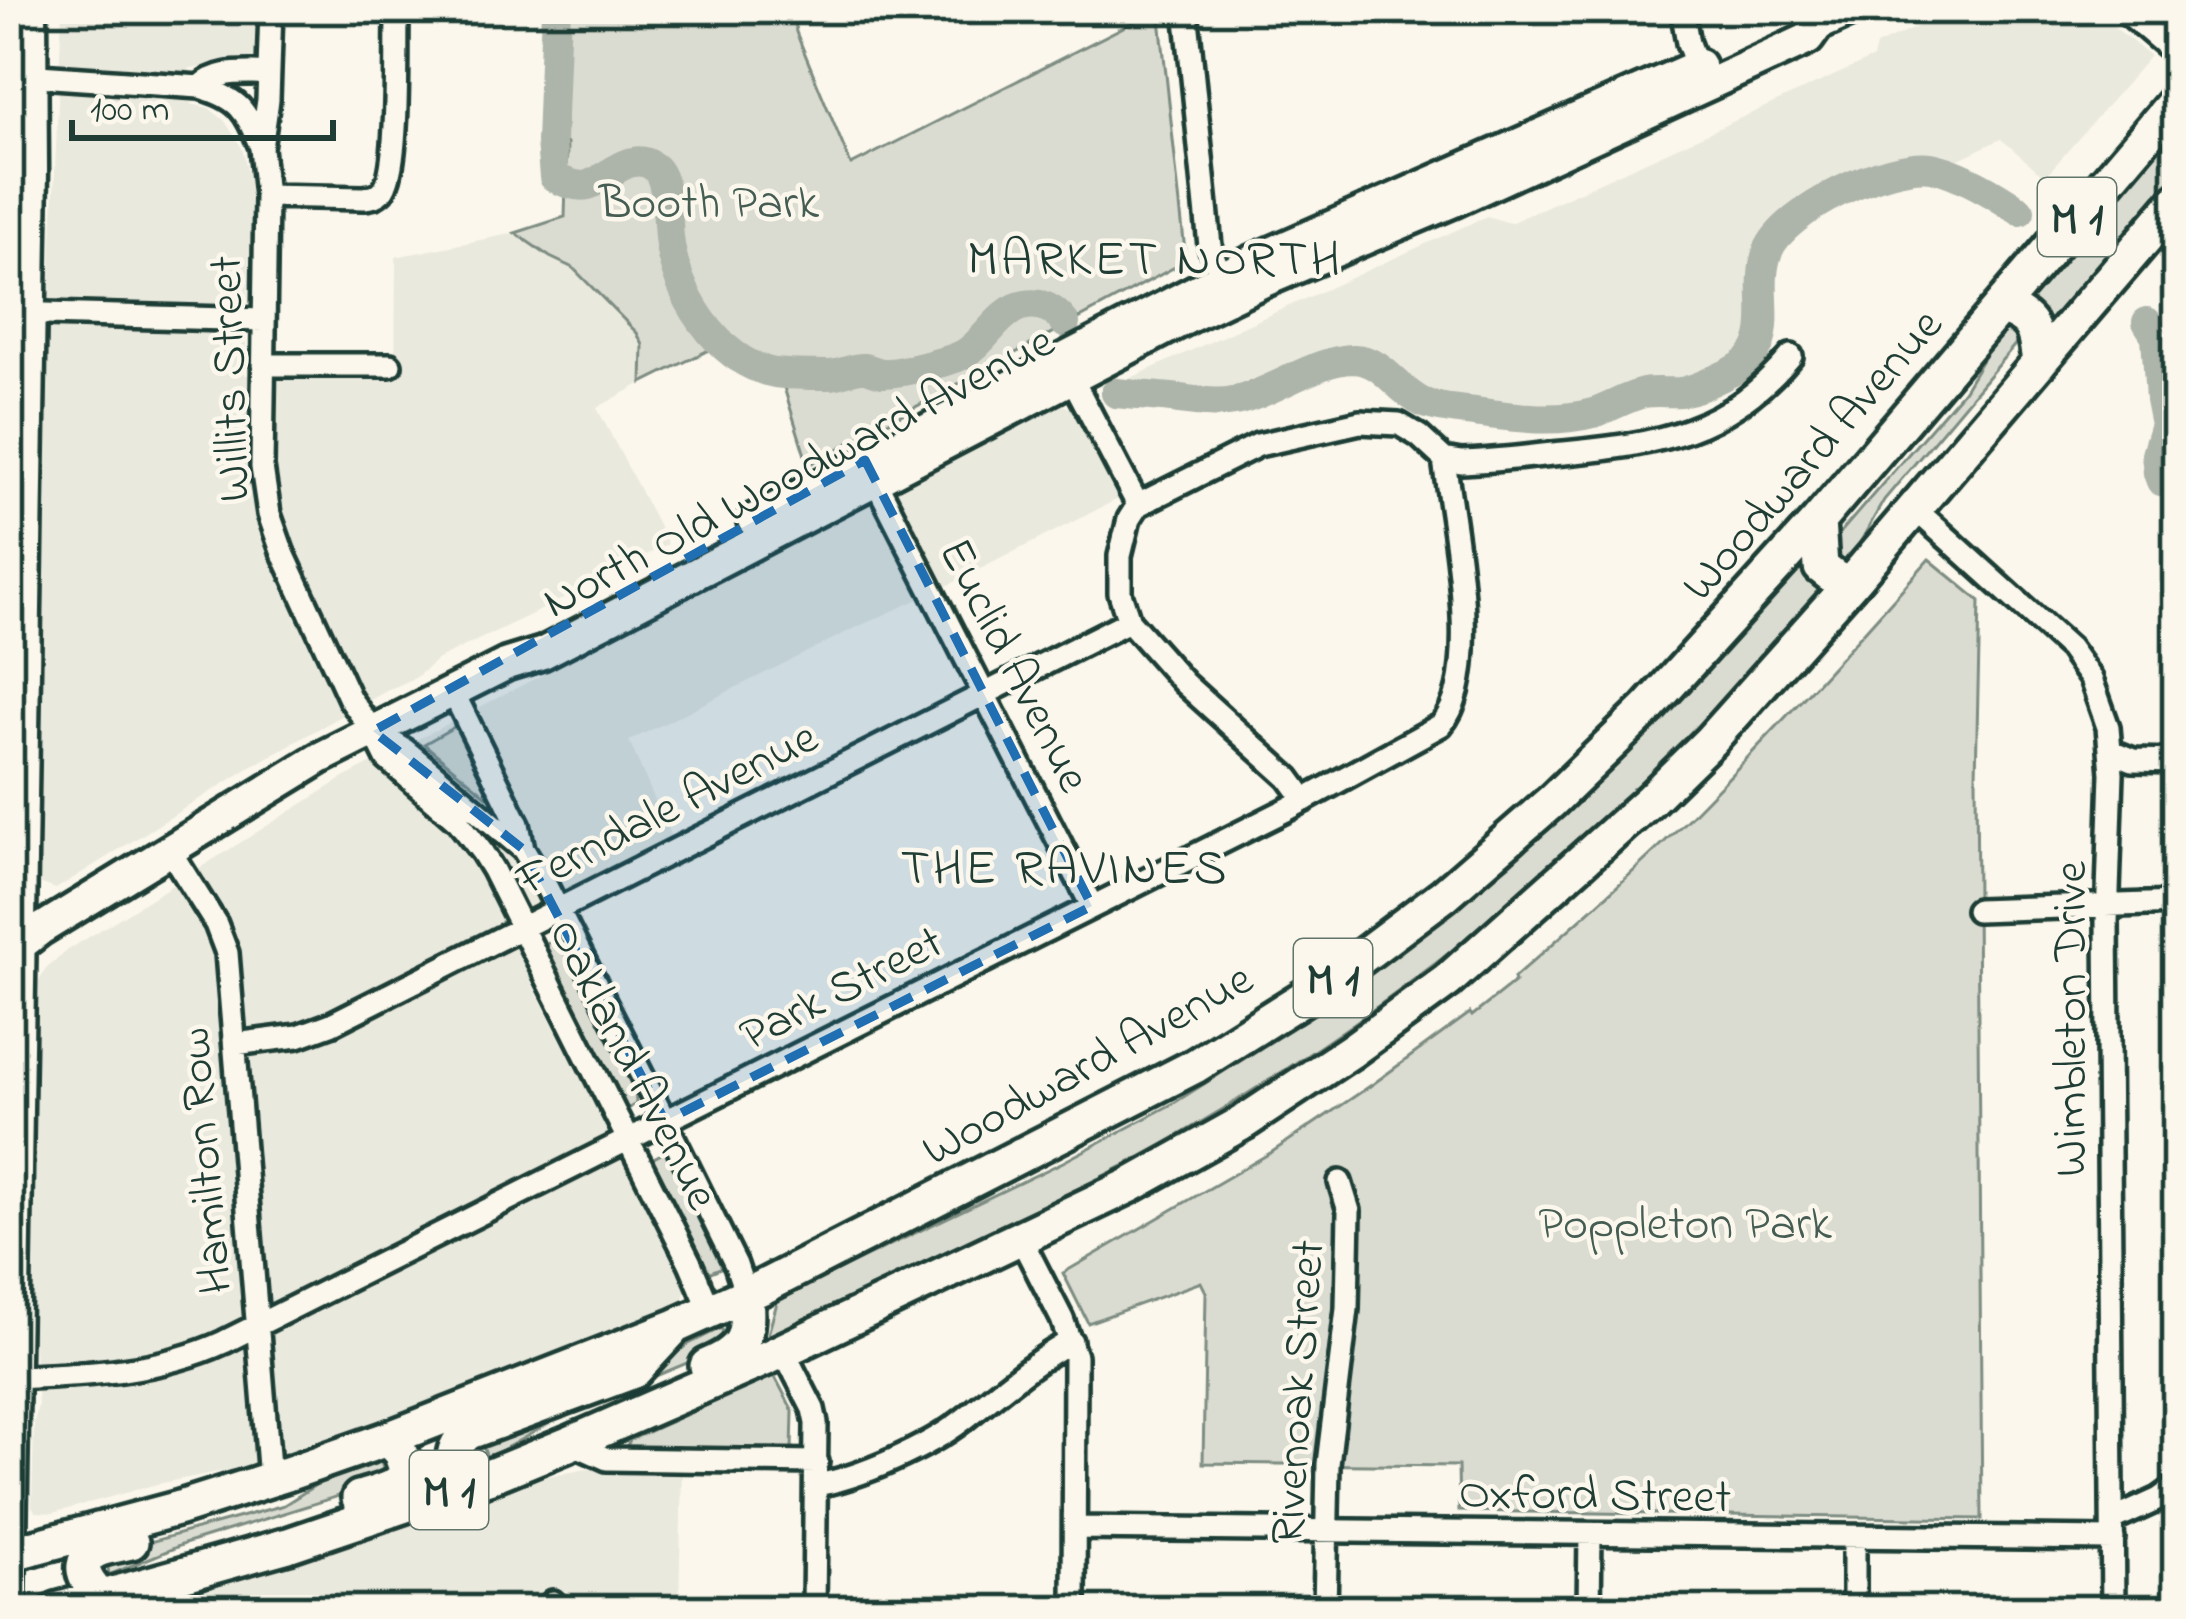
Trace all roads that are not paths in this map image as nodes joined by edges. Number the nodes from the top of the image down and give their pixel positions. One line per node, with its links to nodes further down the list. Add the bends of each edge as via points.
1 (31, 9): 10 (street)
2 (271, 9): 9 (street, Willits Street)
3 (1186, 9): 17 (street, via 1210,246)
4 (1682, 9): 11 (street)
5 (1854, 9): 11 (street, North Old Woodward Avenue, via 1818,25 1800,21)
6 (2130, 9): 8 (street)
7 (397, 20): 15 (street, via 392,167 383,190 364,198)
8 (2177, 49)
9 (268, 73): 12 (street, via 211,76); 14 (street, Willits Street)
10 (20, 75): 12 (street); 19 (street)
11 (1700, 76): 17 (street, North Old Woodward Avenue)
12 (200, 87): 14 (street, via 238,103)
13 (2177, 99): 18 (main road, Woodward Avenue / M 1)
14 (261, 148): 15 (street, Willits Street)
15 (266, 196): 20 (street, Willits Street)
16 (2177, 201): 22 (main road, M 1)
17 (1224, 287): 25 (street, North Old Woodward Avenue)
18 (2000, 307): 22 (main road, via 2030,322); 30 (main road, Woodward Avenue / M 1)
19 (20, 314): 20 (street); 31 (street)
20 (263, 320): 23 (street, Willits Street)
21 (1791, 356): 26 (street, via 1737,407 1658,441)
22 (2039, 363): 29 (main road, M 1)
23 (262, 365): 24 (street); 36 (street, Willits Street, via 269,514 350,699)
24 (390, 365)
25 (1066, 368): 27 (street, North Old Woodward Avenue); 28 (street)
26 (1444, 459): 28 (street, via 1409,429 1360,422 1258,445); 40 (street, Park Street, via 1461,593 1455,705 1441,725)
27 (870, 470): 34 (street, North Old Woodward Avenue, via 542,653); 35 (street, Euclid Avenue)
28 (1138, 505): 33 (street, via 1120,556)
29 (1914, 508): 32 (main road, M 1); 37 (street, Wimbleton Drive, via 2077,657 2098,695)
30 (1818, 521): 32 (main road, via 1821,566); 55 (main road, Woodward Avenue / M 1, via 1552,801 1327,982 1196,1066)
31 (18, 555): 39 (street)
32 (1850, 584): 54 (main road, M 1, via 1710,741 1447,981 1244,1122)
33 (1129, 621): 35 (street, Ferndale Avenue); 40 (street)
34 (453, 692): 36 (street, North Old Woodward Avenue); 41 (street, Oakland Avenue)
35 (984, 693): 45 (street, Euclid Avenue); 46 (street, Ferndale Avenue)
36 (373, 730): 41 (street, Oakland Avenue); 42 (street, North Old Woodward Avenue); 48 (street, Oakland Avenue, via 387,759 482,852)
37 (2111, 751): 38 (street); 44 (street, Wimbleton Drive)
38 (2177, 761)
39 (16, 797): 49 (street)
40 (1305, 800): 45 (street, Park Street)
41 (523, 849): 46 (street, Oakland Avenue)
42 (170, 851): 49 (street, North Old Woodward Avenue); 50 (street, Hamilton Row, via 223,939)
43 (2177, 903): 44 (street)
44 (2108, 905): 47 (street); 69 (street, Wimbleton Drive)
45 (1092, 906): 51 (street, Park Street)
46 (556, 908): 48 (street, Ferndale Avenue); 51 (street, Oakland Avenue)
47 (1977, 910)
48 (520, 926): 50 (street, Ferndale Avenue, via 311,1033); 52 (street, Oakland Avenue)
49 (14, 950): 61 (street)
50 (235, 1044): 57 (street, Hamilton Row)
51 (665, 1121): 52 (street, Park Street); 55 (street, Oakland Avenue)
52 (627, 1140): 56 (street, Oakland Avenue); 57 (street, Park Street)
53 (1340, 1182): 70 (street, Rivenoak Street, via 1349,1211 1347,1309)
54 (1020, 1237): 59 (street); 60 (main road, M 1)
55 (746, 1295): 56 (main road, Woodward Avenue / M 1); 63 (main road, via 745,1337 729,1357 574,1418)
56 (710, 1310): 58 (main road, Woodward Avenue / M 1)
57 (257, 1325): 61 (street, Park Street, via 160,1364); 65 (street, Hamilton Row)
58 (676, 1326): 62 (main road, Woodward Avenue / M 1); 66 (main road, via 634,1371 460,1438 456,1464)
59 (1071, 1341): 64 (street, via 937,1438 836,1482); 68 (street)
60 (783, 1350): 63 (main road, M 1); 64 (street, via 815,1416)
61 (11, 1378): 73 (street)
62 (387, 1439): 65 (main road, Woodward Avenue / M 1); 74 (main road, via 407,1466 401,1482 238,1537)
63 (559, 1448): 64 (street, via 607,1459); 66 (main road, M 1)
64 (816, 1474): 78 (street)
65 (278, 1476): 73 (main road, Woodward Avenue / M 1); 75 (main road, via 275,1492 256,1507 92,1552 85,1574)
66 (488, 1477): 74 (main road, M 1)
67 (2177, 1486): 69 (street, Oxford Street)
68 (1075, 1528): 70 (street, Oxford Street); 79 (street)
69 (2113, 1529): 72 (street, Oxford Street); 83 (street, Wimbleton Drive)
70 (1326, 1531): 71 (street, Oxford Street); 80 (street, Rivenoak Street)
71 (1590, 1534): 72 (street, Oxford Street); 81 (street)
72 (1854, 1537): 82 (street)
73 (10, 1554): 76 (street)
74 (222, 1562): 75 (main road, M 1)
75 (103, 1598): 77 (main road, M 1)
76 (9, 1610)
77 (57, 1610)
78 (814, 1610)
79 (1074, 1610)
80 (1325, 1610)
81 (1589, 1610)
82 (1853, 1610)
83 (2114, 1610)

